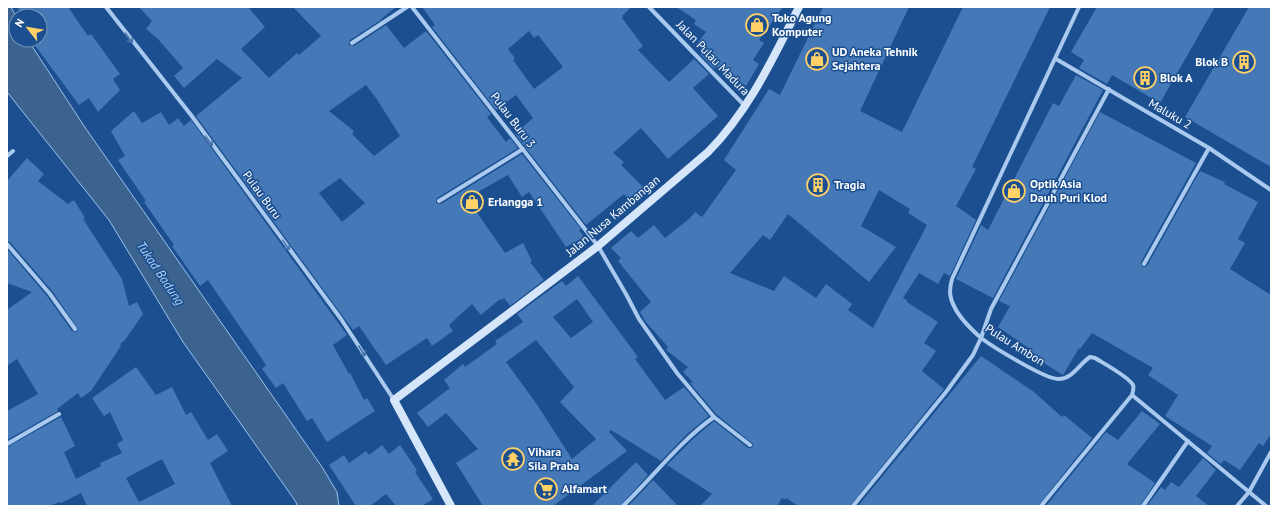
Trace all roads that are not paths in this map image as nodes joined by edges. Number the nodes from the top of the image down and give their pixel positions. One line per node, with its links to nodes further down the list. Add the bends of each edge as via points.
1 (106, 7): 23 (street, Pulau Buru, one-way to 23, via 191,116 326,300)
2 (407, 7): 7 (street)
3 (412, 7): 12 (street, Pulau Buru 3)
4 (649, 7): 10 (street, Jalan Pulau Madura)
5 (799, 7): 10 (street, Jalan Nusa Kambangan)
6 (1079, 7): 8 (street, Pulau Ambon)
7 (352, 43)
8 (1056, 59): 9 (street, Maluku 2); 21 (street, Pulau Ambon, via 952,278 949,291 955,309)
9 (1109, 89): 11 (street, Maluku 2); 21 (street, via 991,309)
10 (746, 106): 18 (street, Jalan Nusa Kambangan, via 724,136 708,152)
11 (1209, 148): 15 (street, Maluku 2); 19 (street)
12 (523, 149): 16 (street); 18 (street, Pulau Buru 3)
13 (13, 151): 14 (street)
14 (7, 156)
15 (1271, 190)
16 (439, 201)
17 (7, 244): 20 (street, via 50,294)
18 (598, 246): 23 (street, Jalan Nusa Kambangan); 25 (street, Pulau Buru 3, via 639,319 677,374)
19 (1144, 264)
20 (75, 329)
21 (981, 338): 22 (street, Pulau Ambon, via 1029,367 1058,379 1066,378 1090,357 1095,358 1133,384); 33 (street, via 973,355 946,392)
22 (1132, 395): 26 (street); 34 (street)
23 (394, 400): 31 (street)
24 (59, 414): 27 (street)
25 (714, 416): 28 (street, Pulau Buru 3); 32 (street, via 684,443)
26 (1188, 441): 30 (street); 35 (street)
27 (7, 444)
28 (750, 445)
29 (1271, 452): 30 (street)
30 (1249, 492): 36 (street); 37 (street)
31 (451, 506)
32 (624, 506)
33 (853, 506)
34 (1041, 506)
35 (1143, 506)
36 (1237, 506)
37 (1266, 506)

